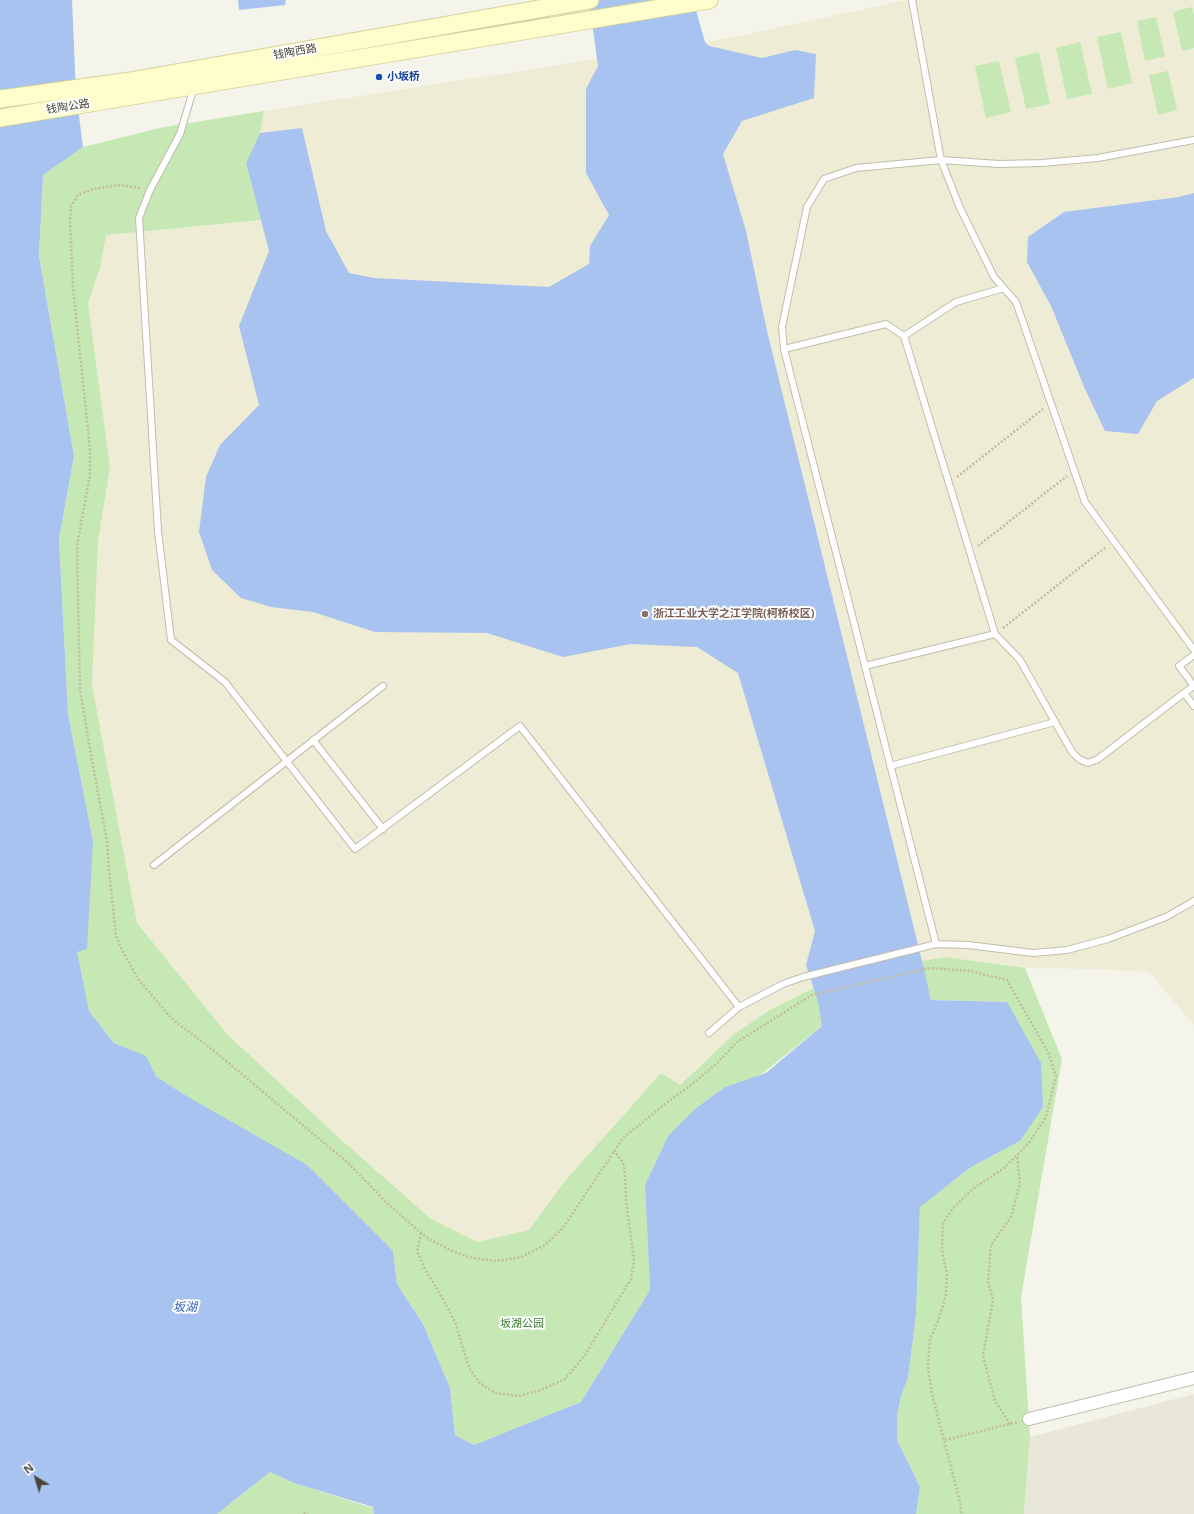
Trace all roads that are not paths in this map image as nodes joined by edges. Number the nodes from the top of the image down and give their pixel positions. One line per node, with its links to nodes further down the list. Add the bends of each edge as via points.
1 (912, 0): 9 (lane)
2 (586, 1): 5 (street, 钱陶西路)
3 (706, 1): 4 (street, 钱陶西路)
4 (195, 86): 5 (street, 钱陶西路); 22 (lane, via 180,134 150,190 139,218 158,531 171,640 225,682)
5 (133, 88): 6 (street, 钱陶西路); 7 (street, 钱陶公路)
6 (0, 100)
7 (0, 118)
8 (1194, 140): 9 (lane, via 1098,158 1042,163 999,164)
9 (941, 160): 10 (lane, via 960,208 994,277); 12 (lane, via 856,168 824,179 807,207 782,327)
10 (1004, 288): 11 (lane, via 956,302); 14 (lane, via 1016,302 1085,502)
11 (904, 336): 12 (lane, via 886,324); 13 (lane)
12 (784, 348): 16 (lane)
13 (995, 634): 16 (lane); 20 (lane, via 1020,660)
14 (1194, 650)
15 (1194, 655): 18 (lane, via 1179,666 1194,686)
16 (865, 666): 23 (lane)
17 (383, 686): 21 (lane)
18 (1184, 693): 19 (lane); 20 (lane, via 1098,759 1088,763 1072,752)
19 (1194, 706)
20 (1055, 722): 23 (lane)
21 (313, 740): 22 (lane); 24 (lane)
22 (286, 761): 24 (lane, via 355,849); 25 (lane)
23 (890, 766): 27 (lane)
24 (383, 829): 28 (lane, via 520,726)
25 (154, 865)
26 (1194, 901): 27 (lane, via 1166,917 1108,939 1067,950 1033,953 975,945)
27 (936, 944): 28 (lane, via 802,977 783,984)
28 (739, 1008): 29 (lane)
29 (709, 1033)
30 (1194, 1378): 31 (street)
31 (1029, 1419)

